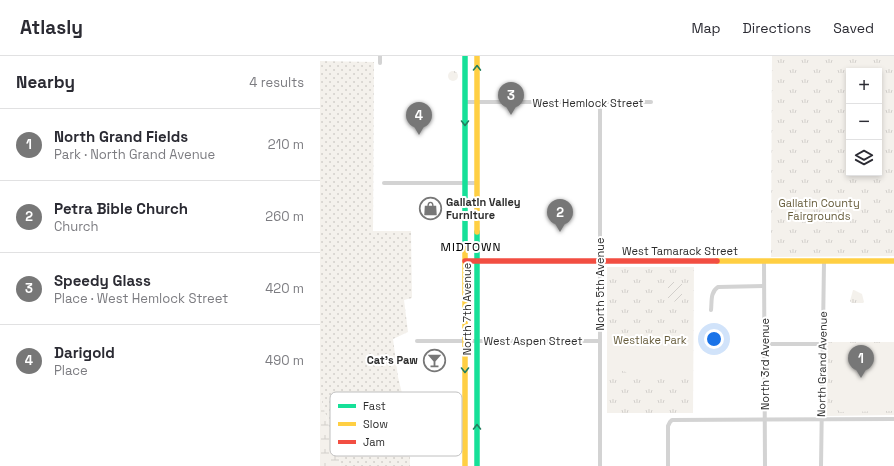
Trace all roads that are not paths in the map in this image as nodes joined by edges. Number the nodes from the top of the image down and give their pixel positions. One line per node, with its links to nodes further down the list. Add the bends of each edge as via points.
1 (380, 56): 4 (street)
2 (465, 56): 5 (main road, North 7th Avenue)
3 (477, 56): 8 (main road, North 7th Avenue, one-way to 3)
4 (380, 63)
5 (465, 102): 8 (street, West Hemlock Street); 10 (main road, North 7th Avenue, one-way to 10)
6 (600, 102): 7 (street, West Hemlock Street); 8 (street, West Hemlock Street); 14 (street, North 5th Avenue)
7 (651, 102)
8 (476, 103): 11 (main road, North 7th Avenue)
9 (384, 183): 10 (street)
10 (465, 183): 11 (street); 12 (main road, North 7th Avenue)
11 (477, 183): 13 (main road, North 7th Avenue)
12 (465, 261): 13 (main road, West Tamarack Street); 21 (main road, North 7th Avenue)
13 (478, 261): 14 (main road, West Tamarack Street); 22 (main road, North 7th Avenue)
14 (601, 261): 16 (main road, West Tamarack Street); 23 (street, North 5th Avenue)
15 (894, 261): 17 (main road, West Tamarack Street)
16 (764, 262): 17 (main road, West Tamarack Street); 18 (street, North 3rd Avenue)
17 (824, 262): 25 (street, North Grand Avenue)
18 (764, 286): 19 (street, via 718,287 713,290); 24 (street, North 3rd Avenue)
19 (711, 310)
20 (417, 341): 21 (street, West Aspen Street)
21 (465, 341): 22 (street, West Aspen Street); 30 (main road, North 7th Avenue, one-way to 30)
22 (478, 341): 23 (street, West Aspen Street); 31 (main road, North 7th Avenue, one-way to 22)
23 (600, 341): 32 (street, North 5th Avenue)
24 (764, 344): 25 (street); 27 (street, North 3rd Avenue)
25 (822, 344): 28 (street, North Grand Avenue)
26 (894, 419): 28 (street)
27 (765, 420): 28 (street); 29 (street, via 672,420 668,426); 33 (street, North 3rd Avenue)
28 (821, 420): 34 (street, North Grand Avenue)
29 (668, 465)
30 (465, 466)
31 (477, 466)
32 (600, 466)
33 (765, 466)
34 (821, 466)

